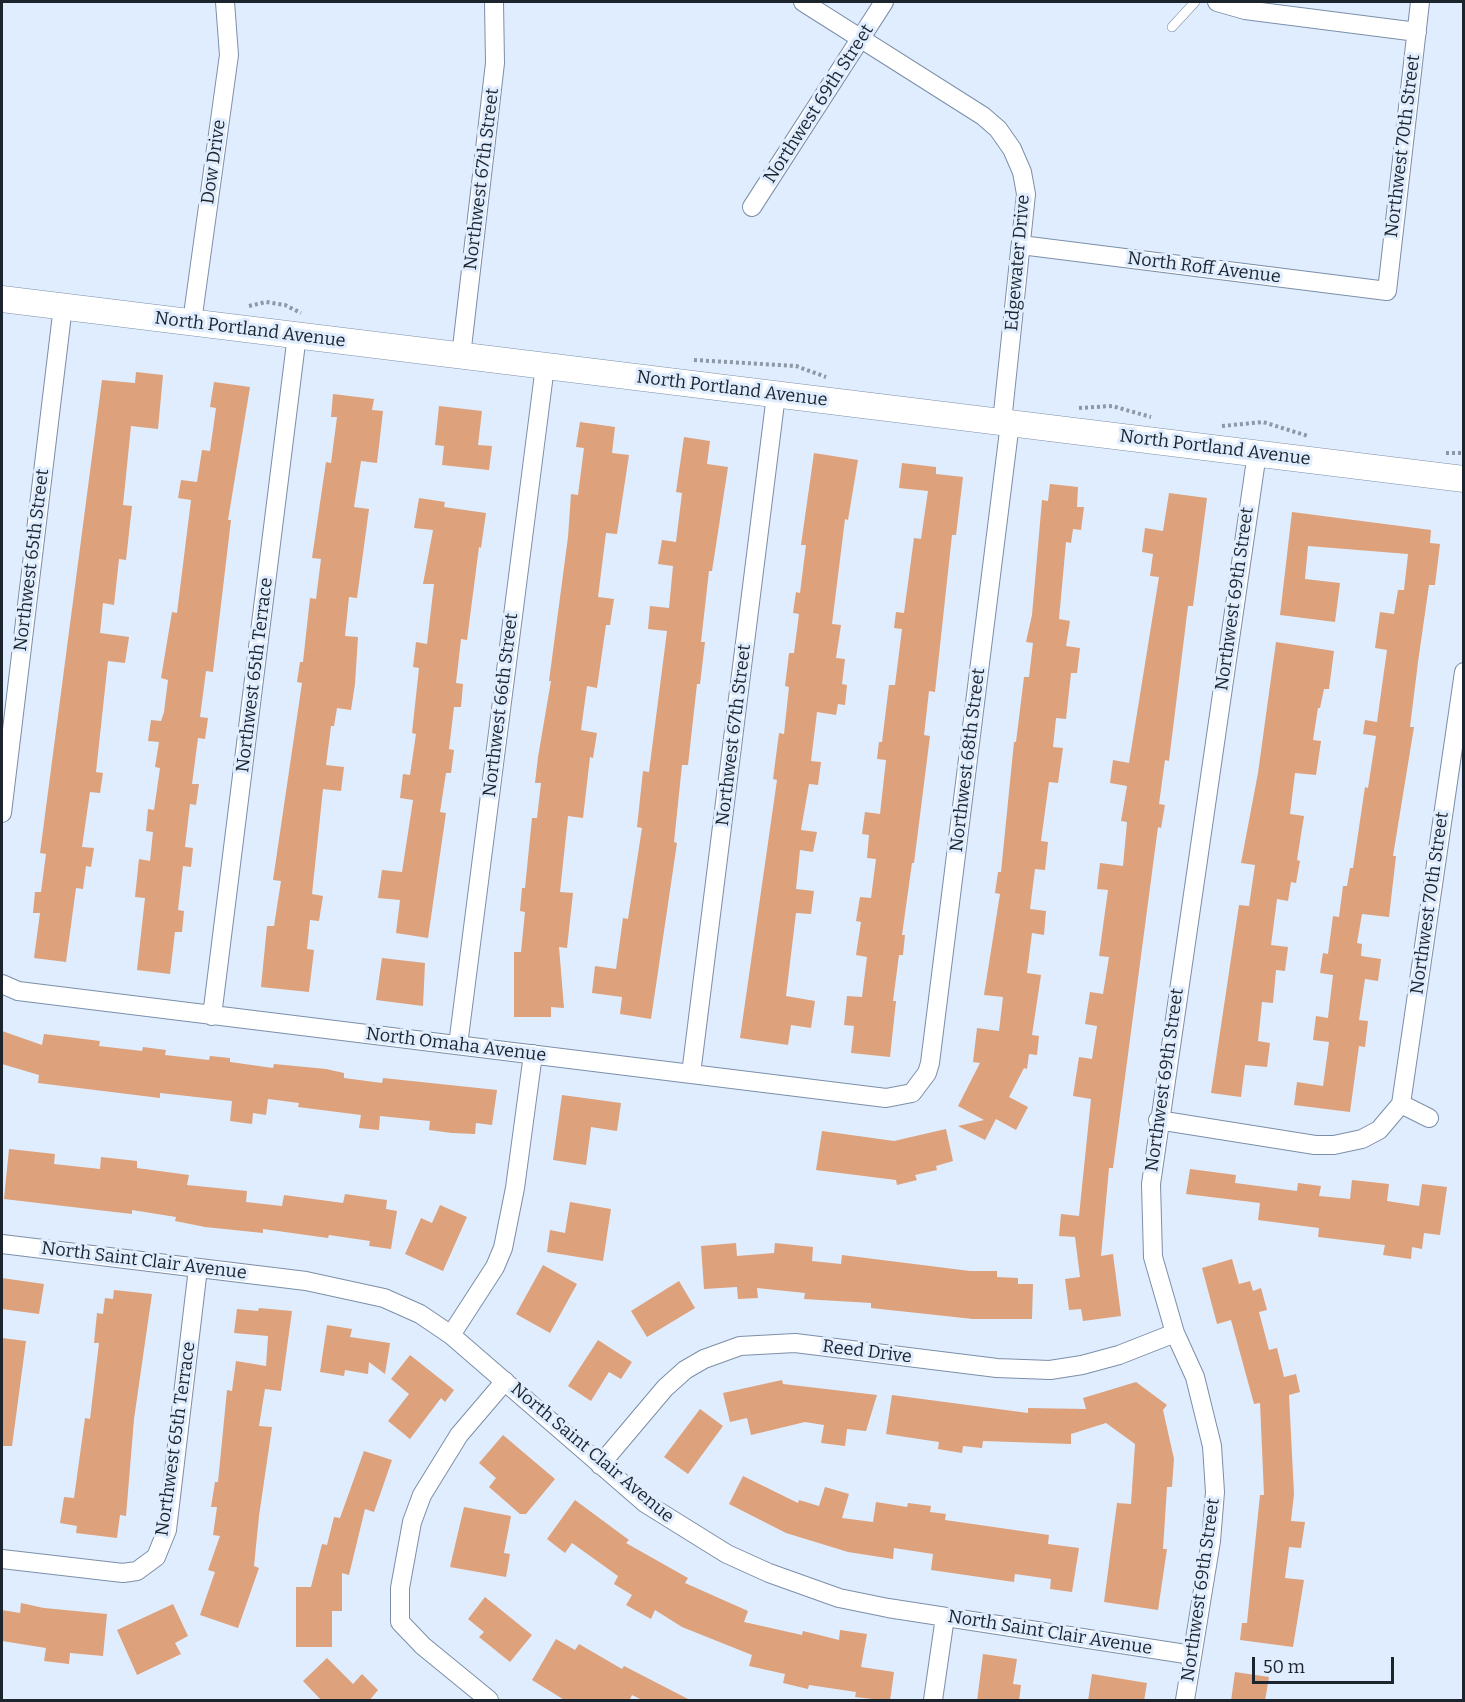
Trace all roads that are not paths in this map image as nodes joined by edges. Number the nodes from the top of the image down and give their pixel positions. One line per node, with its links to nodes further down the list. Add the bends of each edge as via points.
1 (225, 2): 16 (street, Dow Drive, via 229,56)
2 (494, 2): 18 (street, Northwest 67th Street, via 495,63)
3 (802, 2): 10 (street, Edgewater Drive)
4 (884, 2): 10 (street, Northwest 69th Street)
5 (1195, 2): 8 (lane)
6 (1217, 2): 9 (street, via 1245,10)
7 (1420, 2): 9 (street, Northwest 70th Street)
8 (1172, 27)
9 (1417, 32): 13 (street, Northwest 70th Street)
10 (862, 39): 11 (street, Northwest 69th Street); 12 (street, Edgewater Drive, via 998,129 1012,149 1024,183)
11 (752, 207)
12 (1021, 245): 13 (street, North Roff Avenue); 21 (street, Edgewater Drive)
13 (1387, 291)
14 (2, 299): 15 (street, North Portland Avenue)
15 (63, 306): 16 (street, North Portland Avenue); 25 (street, Northwest 65th Street)
16 (192, 322): 17 (street, North Portland Avenue)
17 (297, 335): 18 (street, North Portland Avenue); 27 (street, Northwest 65th Terrace)
18 (461, 356): 19 (street, North Portland Avenue)
19 (545, 366): 20 (street, North Portland Avenue); 28 (street, Northwest 66th Street)
20 (776, 395): 21 (street, North Portland Avenue); 30 (street, Northwest 67th Street)
21 (1006, 422): 22 (street, North Portland Avenue); 31 (street, Northwest 68th Street, via 930,1063 927,1074)
22 (1257, 453): 23 (street, North Portland Avenue); 34 (street, Northwest 69th Street)
23 (1464, 479)
24 (1464, 672): 32 (street, Northwest 70th Street)
25 (2, 813)
26 (2, 984): 27 (street, North Omaha Avenue, via 18,991)
27 (212, 1016): 28 (street, North Omaha Avenue)
28 (458, 1045): 29 (street, North Omaha Avenue)
29 (533, 1054): 30 (street, North Omaha Avenue); 38 (street, via 503,1248 495,1268)
30 (691, 1074): 31 (street, North Omaha Avenue, via 886,1098)
31 (912, 1093)
32 (1401, 1104): 33 (street); 34 (street, via 1378,1130 1362,1139 1334,1145)
33 (1429, 1118)
34 (1158, 1120): 37 (street, Northwest 69th Street, via 1151,1184 1153,1257)
35 (2, 1244): 36 (street, North Saint Clair Avenue)
36 (198, 1268): 38 (street, North Saint Clair Avenue, via 346,1288 384,1298 420,1314); 41 (street, Northwest 65th Terrace, via 167,1530 156,1557 137,1571 123,1573)
37 (1175, 1334): 40 (street, Reed Drive, via 1119,1355 1050,1370 997,1368 795,1343 740,1346 704,1359 679,1376); 43 (street, Northwest 69th Street, via 1195,1377 1205,1412 1214,1480 1210,1541)
38 (451, 1335): 39 (street, North Saint Clair Avenue)
39 (505, 1381): 40 (street, North Saint Clair Avenue); 44 (street, via 459,1435 422,1495 412,1522 400,1588 400,1622)
40 (600, 1465): 42 (street, North Saint Clair Avenue, via 686,1531 769,1573 839,1598)
41 (2, 1559)
42 (945, 1617): 43 (street, North Saint Clair Avenue); 45 (street)
43 (1192, 1655): 46 (street, Northwest 69th Street)
44 (489, 1701)
45 (933, 1701)
46 (1185, 1701)

